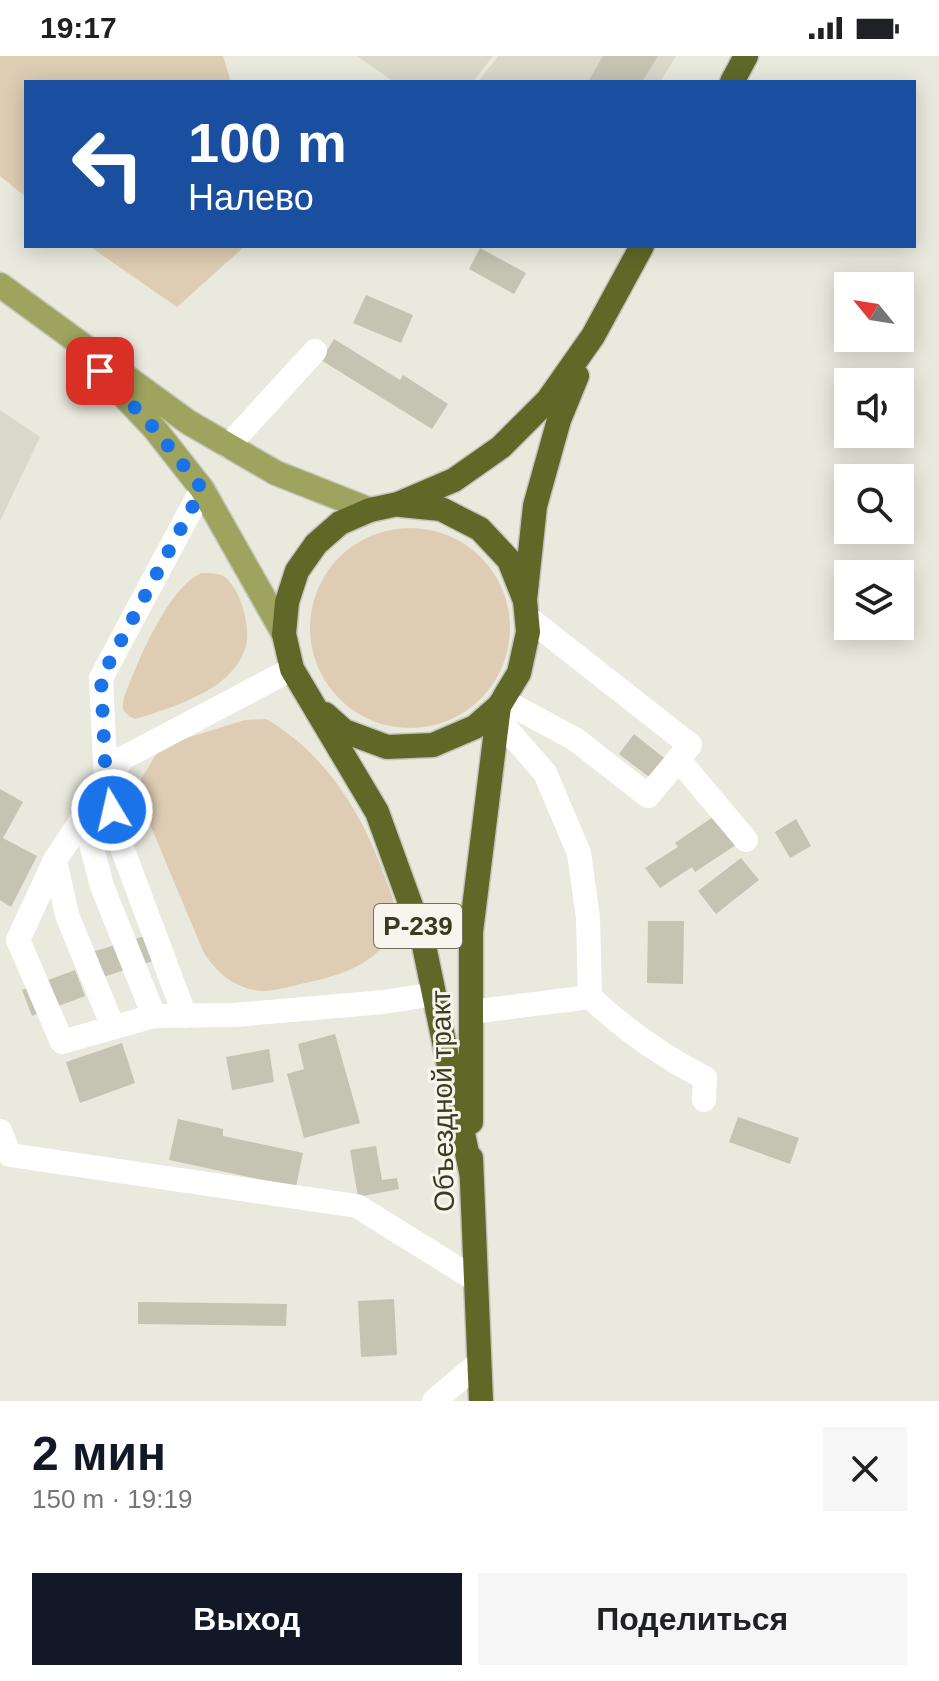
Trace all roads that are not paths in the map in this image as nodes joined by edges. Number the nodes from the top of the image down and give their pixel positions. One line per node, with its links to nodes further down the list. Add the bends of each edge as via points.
1 (746, 56): 2 (highway)
2 (733, 80)
3 (641, 248): 6 (highway, Р-239)
4 (0, 285): 5 (main road)
5 (64, 334): 8 (main road); 9 (main road, via 154,428)
6 (593, 336): 10 (highway, Р-239, via 548,400 501,447 454,480); 12 (highway, Р-239, via 559,420 535,506)
7 (315, 351): 8 (lane)
8 (228, 446): 11 (main road, via 276,473)
9 (202, 489): 13 (main road); 18 (lane, via 101,678)
10 (398, 504): 11 (highway, Р-239); 12 (highway, Р-239, via 441,509 480,529 509,560)
11 (370, 510): 13 (highway, Р-239, via 340,523 297,571)
12 (526, 609): 16 (highway, Р-239, via 528,632 519,673); 17 (lane, via 690,745)
13 (284, 634): 14 (highway, Р-239)
14 (292, 669): 15 (highway, Р-239); 18 (lane, via 123,758)
15 (309, 701): 16 (highway, Р-239, via 344,731 387,747 433,745 475,727); 23 (highway, Р-239, via 377,812 422,936)
16 (500, 708): 17 (lane, via 575,739 648,796); 24 (lane, via 545,773 579,853 588,918); 25 (highway, Объездной тракт / Р-239, via 471,932)
17 (678, 759): 20 (lane)
18 (106, 783): 19 (lane); 27 (lane, via 118,837)
19 (84, 817): 21 (lane); 26 (lane, via 102,886)
20 (746, 840)
21 (55, 860): 22 (lane); 28 (lane, via 67,915)
22 (9, 947): 28 (lane, via 62,1042)
23 (434, 994): 27 (lane, via 369,1004); 31 (highway, Р-239)
24 (590, 997): 25 (lane); 29 (lane, via 625,1030 705,1078)
25 (471, 1012): 31 (highway, Объездной тракт / Р-239)
26 (154, 1016): 27 (lane); 28 (lane)
27 (185, 1016)
28 (113, 1027)
29 (704, 1100)
30 (0, 1131): 32 (lane, via 10,1155 357,1206)
31 (471, 1172): 32 (highway, Объездной тракт / Р-239)
32 (476, 1280): 33 (highway, Объездной тракт / Р-239)
33 (479, 1363): 34 (lane); 35 (highway, Объездной тракт / Р-239)
34 (434, 1401)
35 (481, 1401)

